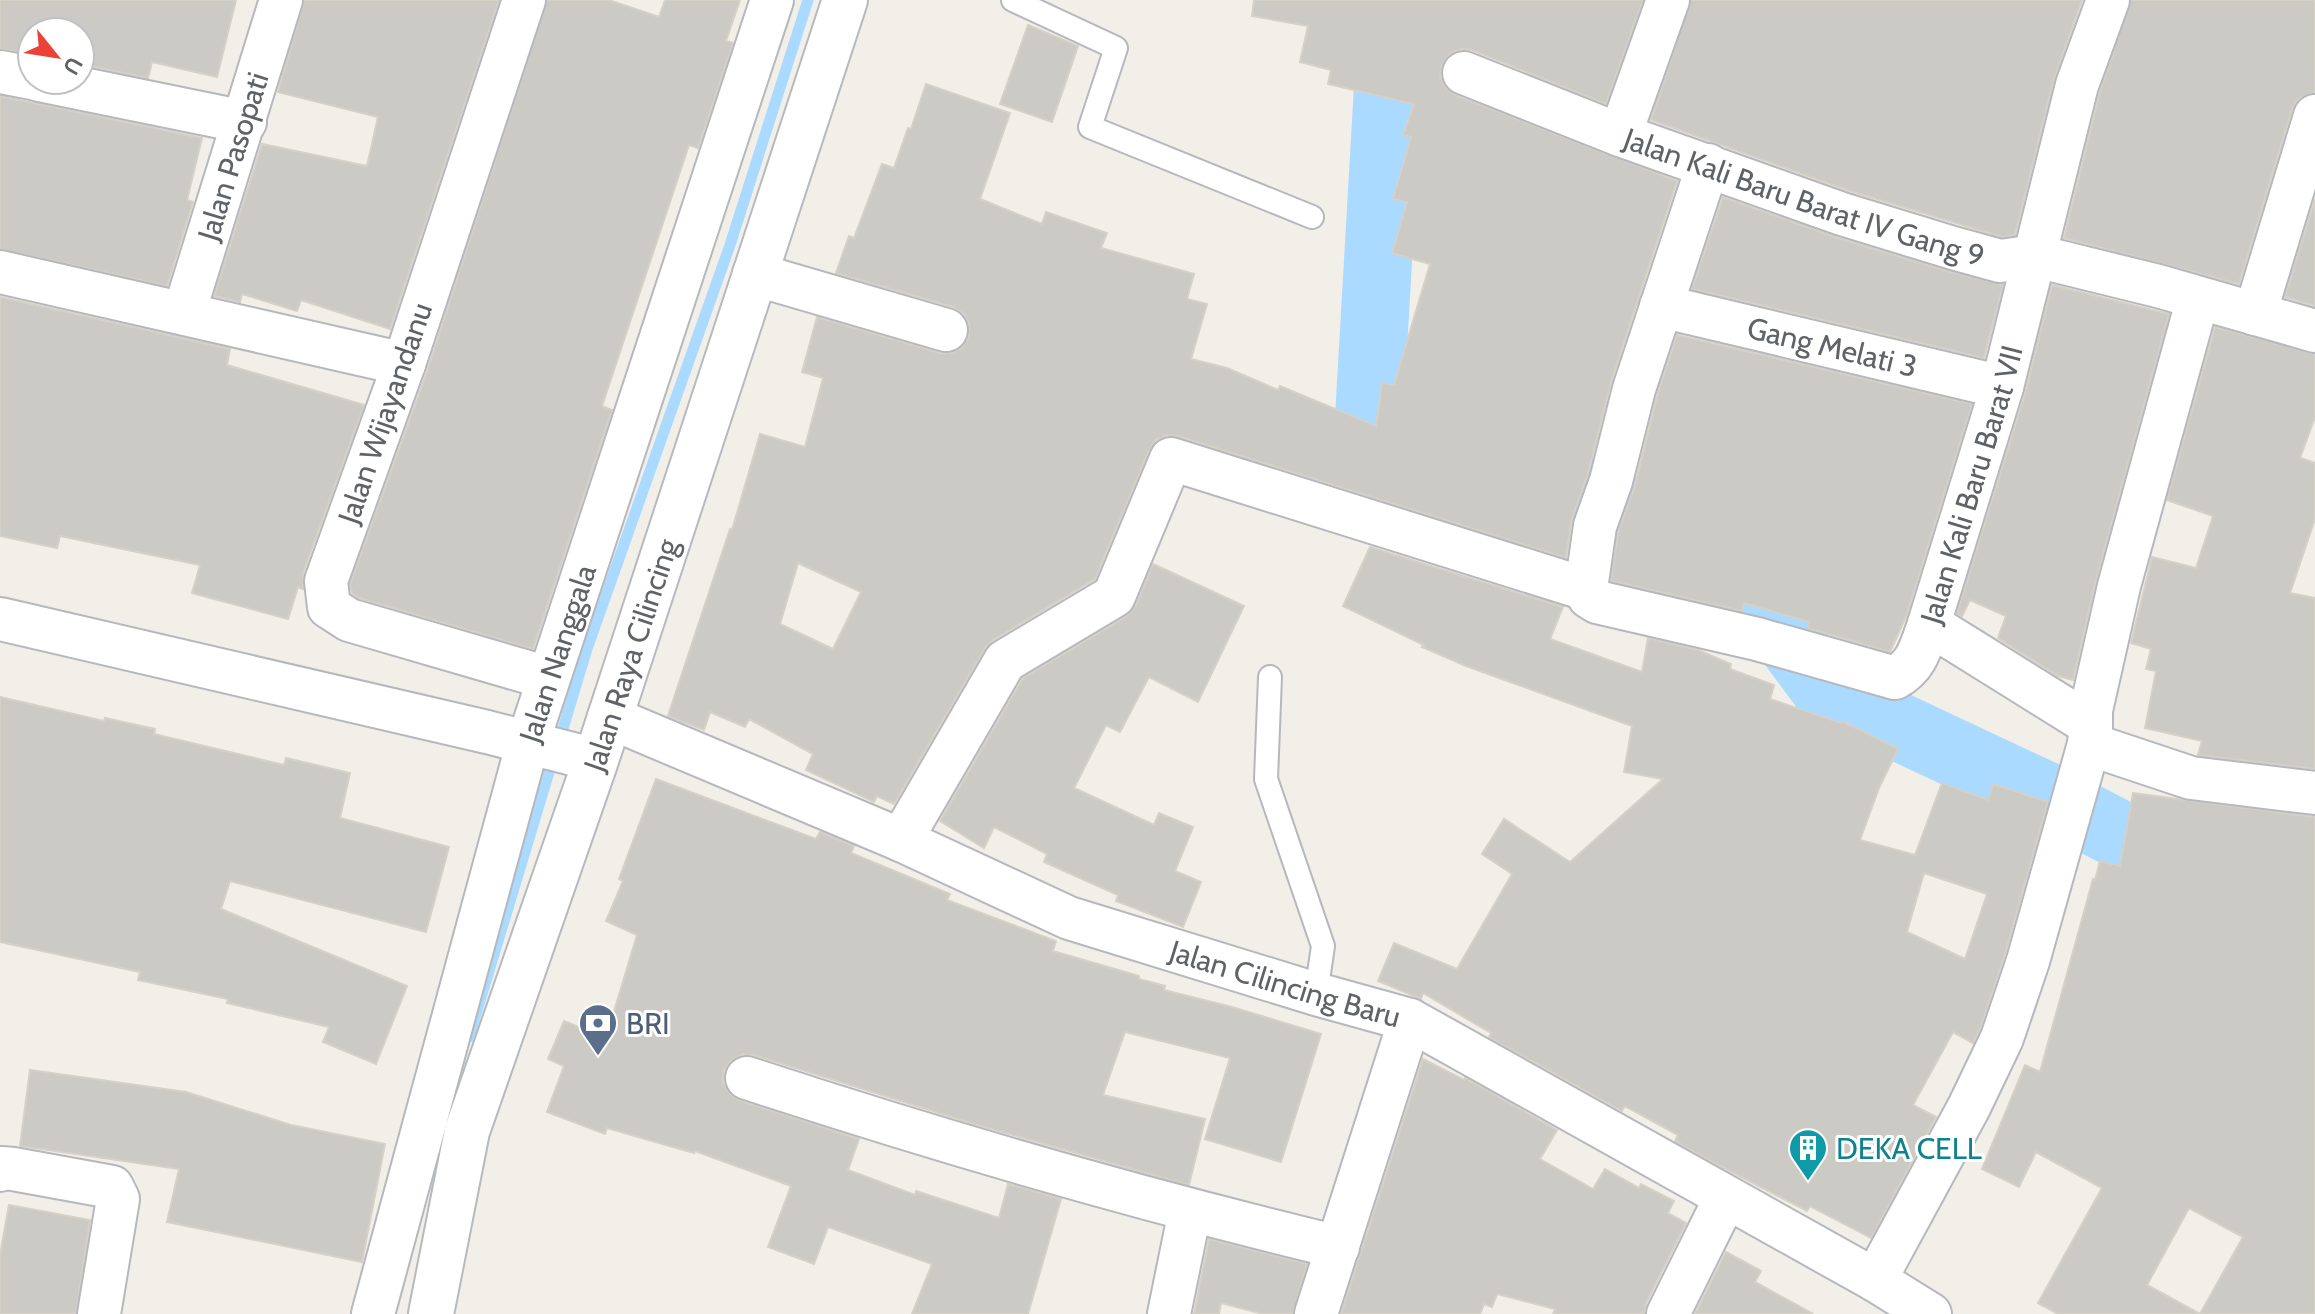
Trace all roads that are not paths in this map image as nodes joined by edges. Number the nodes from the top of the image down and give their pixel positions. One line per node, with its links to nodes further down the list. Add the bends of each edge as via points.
1 (281, 0): 11 (street, Jalan Pasopati)
2 (524, 0): 24 (street, Jalan Wijayandanu)
3 (772, 0): 30 (street, Jalan Nanggala)
4 (845, 0): 17 (street, Jalan Raya Cilincing)
5 (1013, 0): 14 (lane, via 1116,48 1090,127)
6 (1668, 0): 12 (street, Jalan Kali Baru Barat IV Gang 9)
7 (2108, 0): 15 (street, Jalan Kali Baru Barat VII, via 2077,85)
8 (1464, 73): 12 (street)
9 (96, 92): 11 (street)
10 (2315, 116): 21 (street)
11 (245, 122): 20 (street, Jalan Pasopati)
12 (1620, 135): 13 (street, Jalan Kali Baru Barat IV Gang 9)
13 (1708, 165): 15 (street, Jalan Kali Baru Barat IV Gang 9, via 1953,248 2000,261); 19 (street)
14 (1312, 217)
15 (2036, 256): 18 (street); 25 (street, Jalan Kali Baru Barat VII)
16 (0, 272): 20 (street)
17 (754, 274): 22 (street); 31 (street, Jalan Raya Cilincing)
18 (2198, 298): 21 (street); 32 (street, via 2119,586)
19 (1661, 306): 25 (street, Gang Melati 3); 26 (street, via 1595,526)
20 (184, 313): 24 (street)
21 (2255, 314): 23 (street)
22 (946, 330)
23 (2315, 331)
24 (404, 364): 30 (street, Jalan Wijayandanu, via 326,581 329,607 349,620)
25 (2002, 387): 28 (street, Jalan Kali Baru Barat VII)
26 (1586, 589): 28 (street, via 1597,602 1895,678 1909,670); 35 (street, via 1171,459 1114,596 1005,661)
27 (0, 619): 33 (street)
28 (1929, 624): 32 (street, Jalan Kali Baru Barat VII)
29 (1270, 677): 36 (lane, via 1266,779 1323,946)
30 (548, 678): 33 (street, Jalan Nanggala)
31 (609, 717): 33 (street, Jalan Raya Cilincing); 35 (street, Jalan Cilincing Baru)
32 (2087, 746): 34 (street, Jalan Kali Baru Barat VII, via 2191,778); 43 (street, via 2002,1038)
33 (560, 750): 45 (street, Jalan Nanggala); 46 (street, Jalan Raya Cilincing, via 467,1131)
34 (2315, 793)
35 (901, 840): 36 (street, Jalan Cilincing Baru, via 1069,918)
36 (1316, 994): 37 (street, Jalan Cilincing Baru)
37 (1410, 1020): 40 (street, Jalan Cilincing Baru); 42 (street)
38 (747, 1078): 41 (street)
39 (0, 1170): 44 (street, via 112,1187 118,1199)
40 (1726, 1197): 43 (street, Jalan Cilincing Baru); 49 (street)
41 (1190, 1211): 42 (street); 47 (street)
42 (1338, 1247): 48 (street)
43 (1875, 1280): 50 (street, Jalan Cilincing Baru)
44 (99, 1314)
45 (373, 1314)
46 (431, 1314)
47 (1169, 1314)
48 (1316, 1314)
49 (1668, 1314)
50 (1930, 1314)

